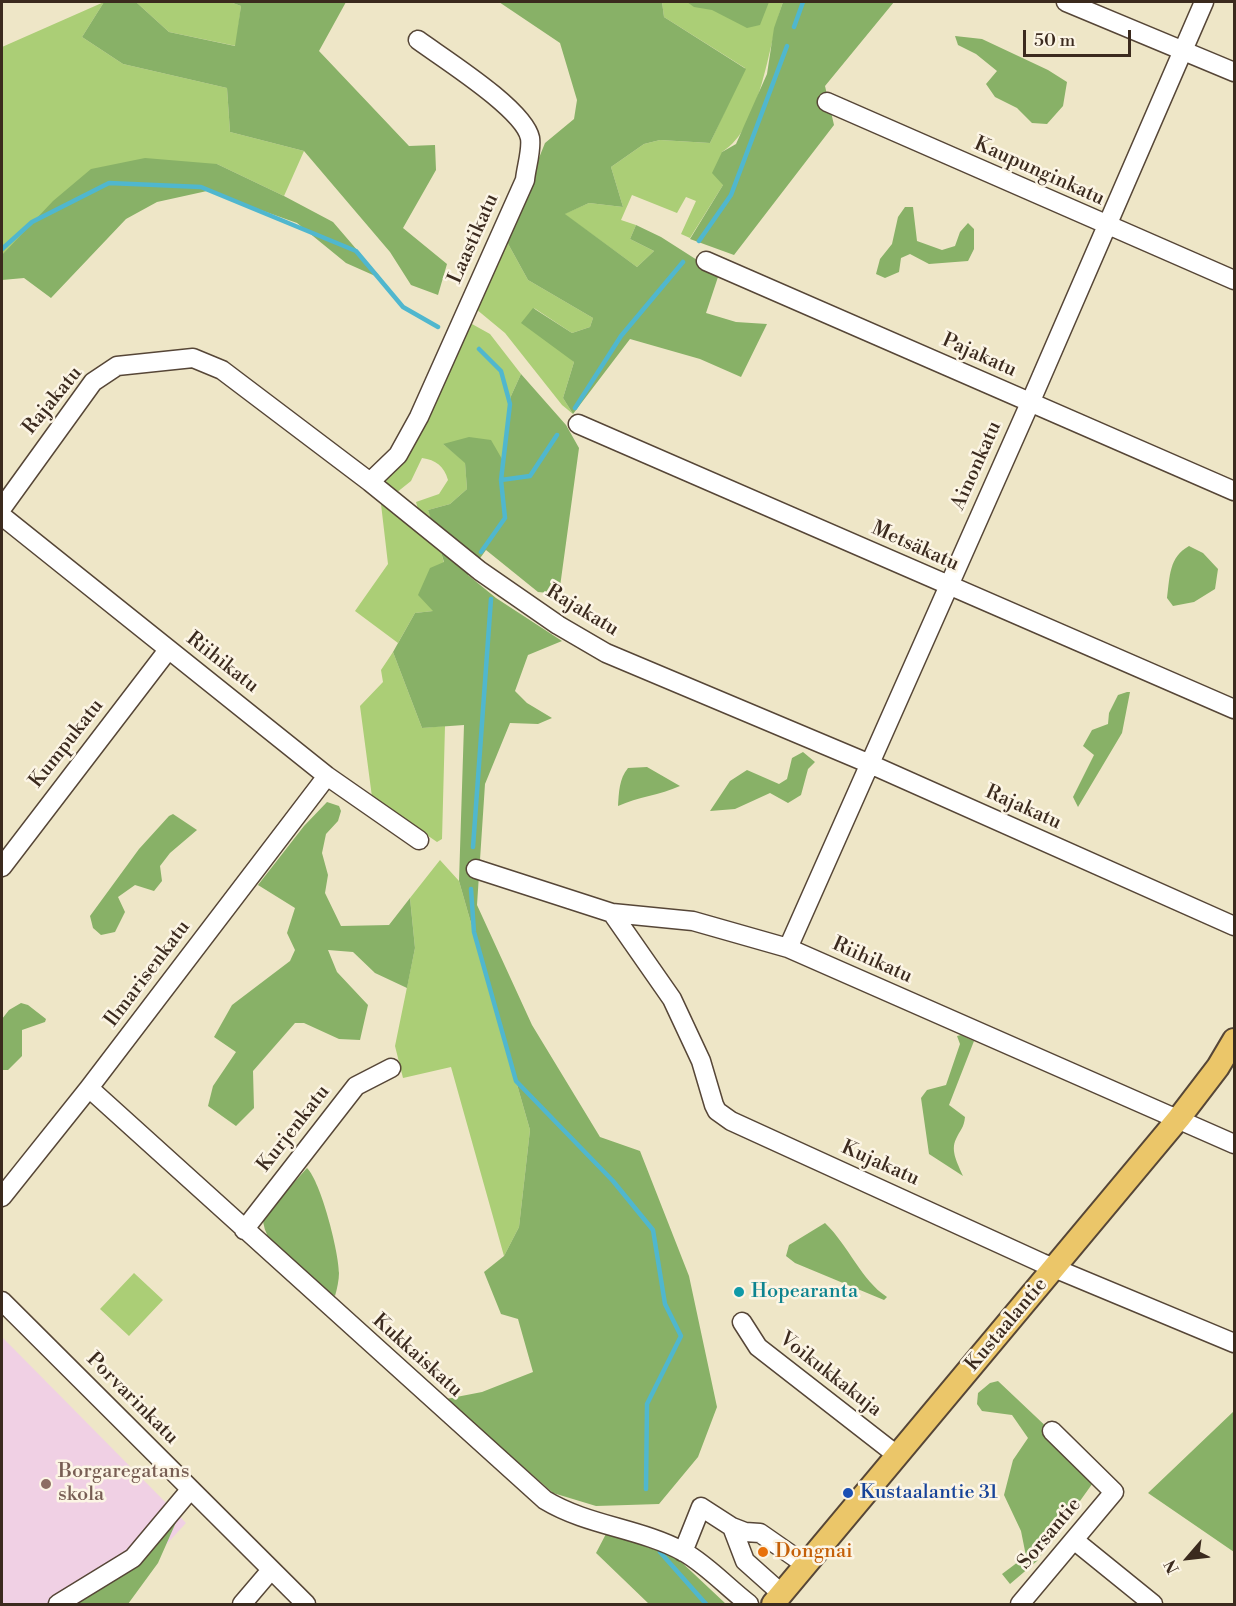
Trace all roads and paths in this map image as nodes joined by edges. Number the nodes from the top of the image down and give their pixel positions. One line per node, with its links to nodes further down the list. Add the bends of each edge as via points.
1 (1066, 2): 4 (street)
2 (1204, 2): 4 (street, Ainonkatu)
3 (418, 40): 12 (street, Laastikatu, via 522,120 530,139 525,180 419,417 398,455)
4 (1182, 50): 5 (street); 7 (street, Ainonkatu)
5 (1234, 72)
6 (827, 102): 7 (street, Kaupunginkatu)
7 (1107, 226): 9 (street, Kaupunginkatu); 10 (street, Ainonkatu)
8 (706, 261): 10 (street, Pajakatu)
9 (1234, 280)
10 (1030, 404): 13 (street, Pajakatu); 16 (street, Ainonkatu)
11 (578, 424): 16 (street, Metsäkatu)
12 (370, 482): 14 (street, Rajakatu, via 222,370 193,358 117,366 93,382); 19 (street, Rajakatu, via 480,571 606,653)
13 (1234, 491)
14 (2, 508)
15 (2, 516): 17 (street, Riihikatu)
16 (948, 586): 18 (street, Metsäkatu); 19 (street, Ainonkatu)
17 (168, 650): 20 (street, Riihikatu); 22 (street, Kumpukatu)
18 (1234, 710)
19 (870, 764): 25 (street, Rajakatu); 26 (street, Ainonkatu)
20 (327, 776): 21 (street, Riihikatu); 29 (street, Ilmarisenkatu)
21 (419, 840)
22 (2, 867)
23 (476, 869): 24 (street, Riihikatu)
24 (612, 913): 26 (street, Riihikatu, via 693,921); 34 (street, Kujakatu, via 672,999 701,1061 708,1095 717,1111 731,1121)
25 (1234, 926)
26 (788, 948): 30 (street, Riihikatu)
27 (1234, 1040): 30 (main road, Kustaalantie)
28 (391, 1068): 33 (street, Kurjenkatu, via 356,1086)
29 (89, 1088): 32 (street, Ilmarisenkatu); 33 (street, Kukkaiskatu)
30 (1179, 1118): 31 (street, Riihikatu); 34 (main road, Kustaalantie)
31 (1234, 1144)
32 (2, 1197)
33 (244, 1230): 43 (street, Kukkaiskatu, via 545,1500 564,1511)
34 (1055, 1268): 37 (street, Kujakatu); 39 (main road, Kustaalantie)
35 (2, 1301): 40 (street, Porvarinkatu)
36 (742, 1322): 39 (street, Voikukkakuja, via 758,1347)
37 (1234, 1343)
38 (1052, 1431): 42 (street, Sorsantie, via 1114,1492)
39 (898, 1456): 44 (main road, Kustaalantie)
40 (190, 1490): 45 (street, Porvarinkatu); 47 (street, via 133,1558)
41 (732, 1527): 43 (street, via 701,1507); 44 (street, via 760,1533); 46 (street, via 745,1561)
42 (1074, 1540): 51 (street, Sorsantie); 52 (street)
43 (683, 1552): 50 (street, Kukkaiskatu)
44 (806, 1565): 46 (main road, Kustaalantie)
45 (272, 1570): 48 (street); 49 (street, Porvarinkatu)
46 (778, 1599)
47 (58, 1605)
48 (242, 1605)
49 (306, 1605)
50 (749, 1605)
51 (1020, 1605)
52 (1153, 1605)

